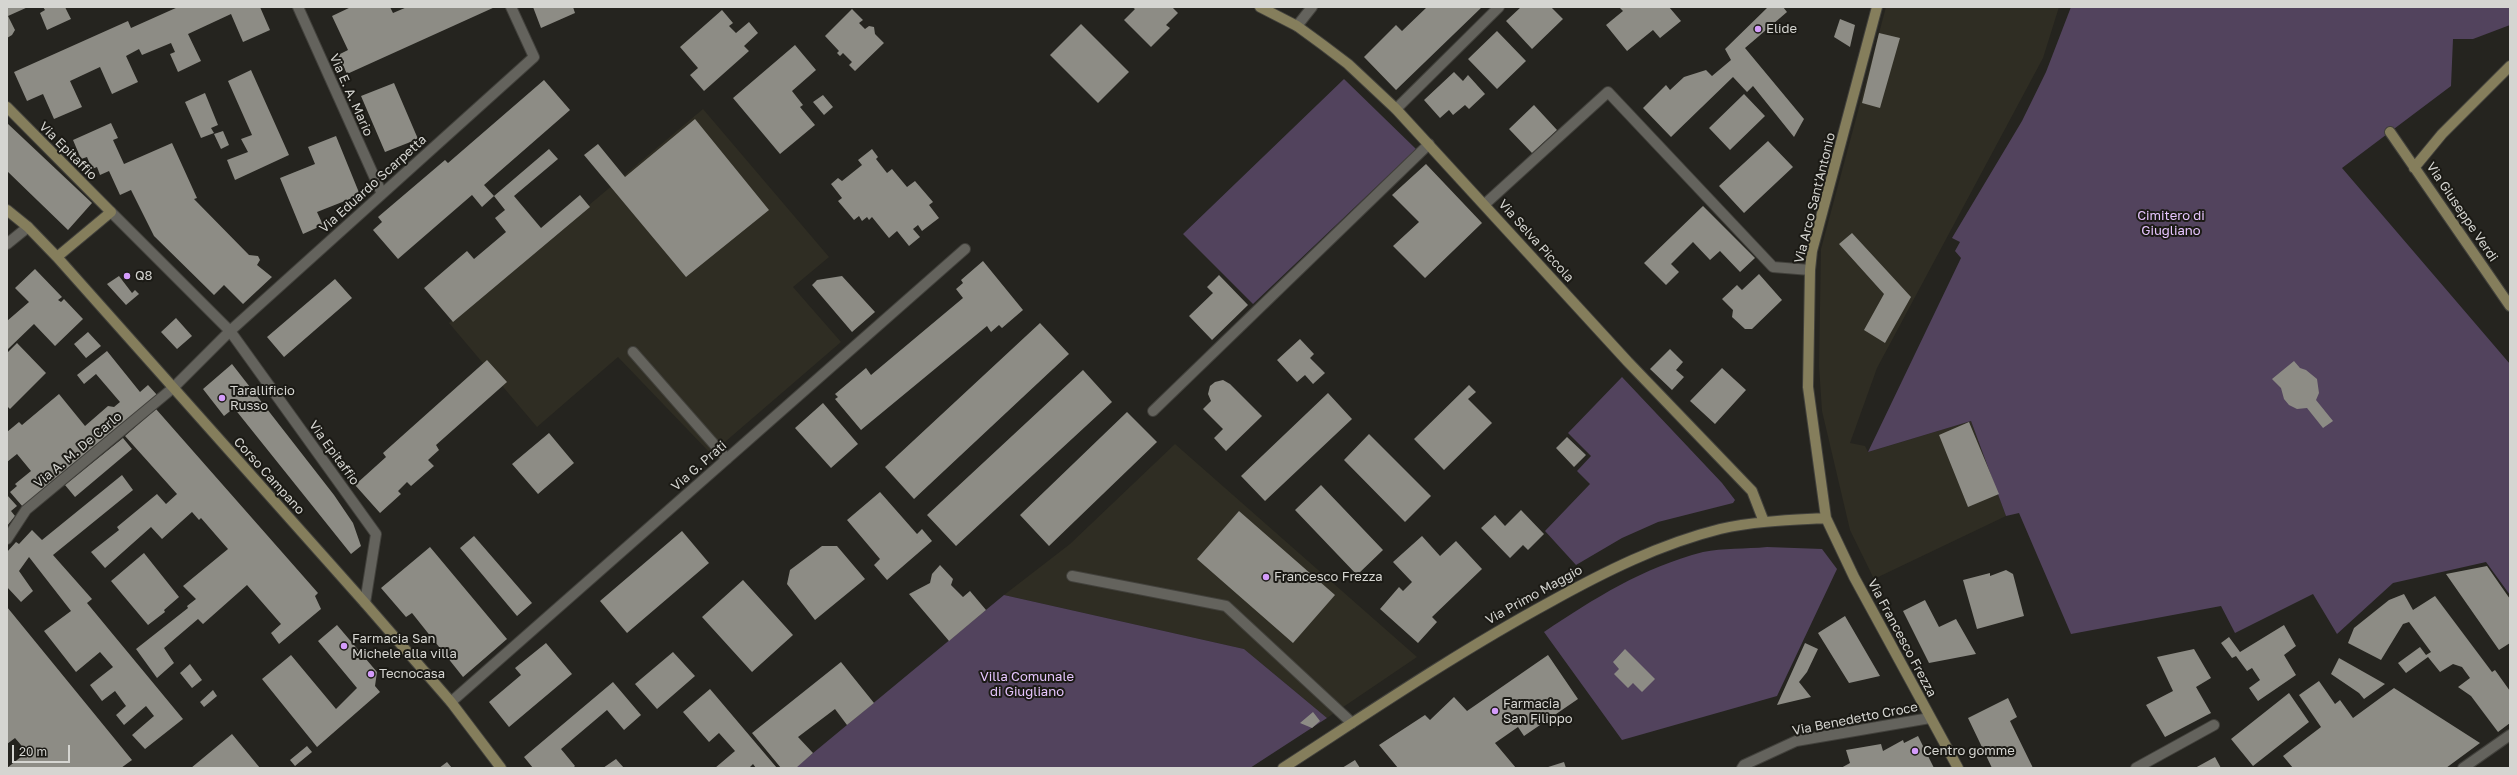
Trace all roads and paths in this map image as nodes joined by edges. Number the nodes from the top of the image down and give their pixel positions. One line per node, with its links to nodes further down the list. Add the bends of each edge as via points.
1 (298, 7): 14 (street, Via E. A. Mario)
2 (511, 7): 14 (street, Via Eduardo Scarpetta, via 534,57)
3 (1260, 7): 7 (street, Via Selva Piccola)
4 (1312, 7): 7 (street)
5 (1499, 7): 10 (street)
6 (1877, 7): 22 (street, Via Arco Sant'Antonio, via 1812,251)
7 (1297, 26): 10 (street, Via Selva Piccola, via 1348,64)
8 (2510, 66): 13 (street, Via Giuseppe Verdi, via 2442,134)
9 (7, 107): 17 (street, Via Epitaffio)
10 (1396, 109): 12 (street, Via Selva Piccola)
11 (2390, 132): 13 (street)
12 (1429, 144): 15 (street, Via Selva Piccola); 27 (street)
13 (2414, 168): 23 (street, Via Giuseppe Verdi)
14 (382, 194): 24 (street, Via Eduardo Scarpetta)
15 (1485, 204): 22 (street, via 1608,92 1773,267); 30 (street, Via Selva Piccola, via 1628,362 1752,491)
16 (7, 210): 18 (street, Corso Campano)
17 (111, 212): 21 (street); 24 (street, Via Epitaffio)
18 (28, 228): 19 (street); 21 (street, Corso Campano)
19 (7, 244)
20 (965, 249): 28 (street, Via G. Prati)
21 (57, 257): 26 (street, Corso Campano)
22 (1810, 270): 29 (street, Via Arco Sant'Antonio, via 1808,387)
23 (2510, 306)
24 (230, 331): 26 (street, Via Eduardo Scarpetta); 33 (street, Via Epitaffio, via 376,534)
25 (633, 352): 28 (street)
26 (173, 388): 31 (street, Via A. M. De Carlo, via 26,510); 33 (street, Corso Campano)
27 (1153, 411)
28 (727, 459): 34 (street, Via G. Prati)
29 (1826, 518): 30 (street, Via Primo Maggio); 35 (street, Via Francesco Frezza, via 1854,577)
30 (1764, 522): 36 (street, Via Primo Maggio, via 1721,529 1664,546 1598,575 1483,638)
31 (7, 539)
32 (1072, 576): 36 (street, via 1226,606)
33 (365, 603): 34 (street, Corso Campano)
34 (451, 702): 39 (street, Corso Campano)
35 (1930, 718): 41 (street, Via Benedetto Croce, via 1796,741); 42 (street, Via Francesco Frezza)
36 (1352, 723): 40 (street, Via Primo Maggio)
37 (2214, 725): 43 (street)
38 (2510, 735): 44 (street)
39 (501, 768)
40 (1283, 768)
41 (1742, 768)
42 (1958, 768)
43 (2136, 768)
44 (2463, 768)

